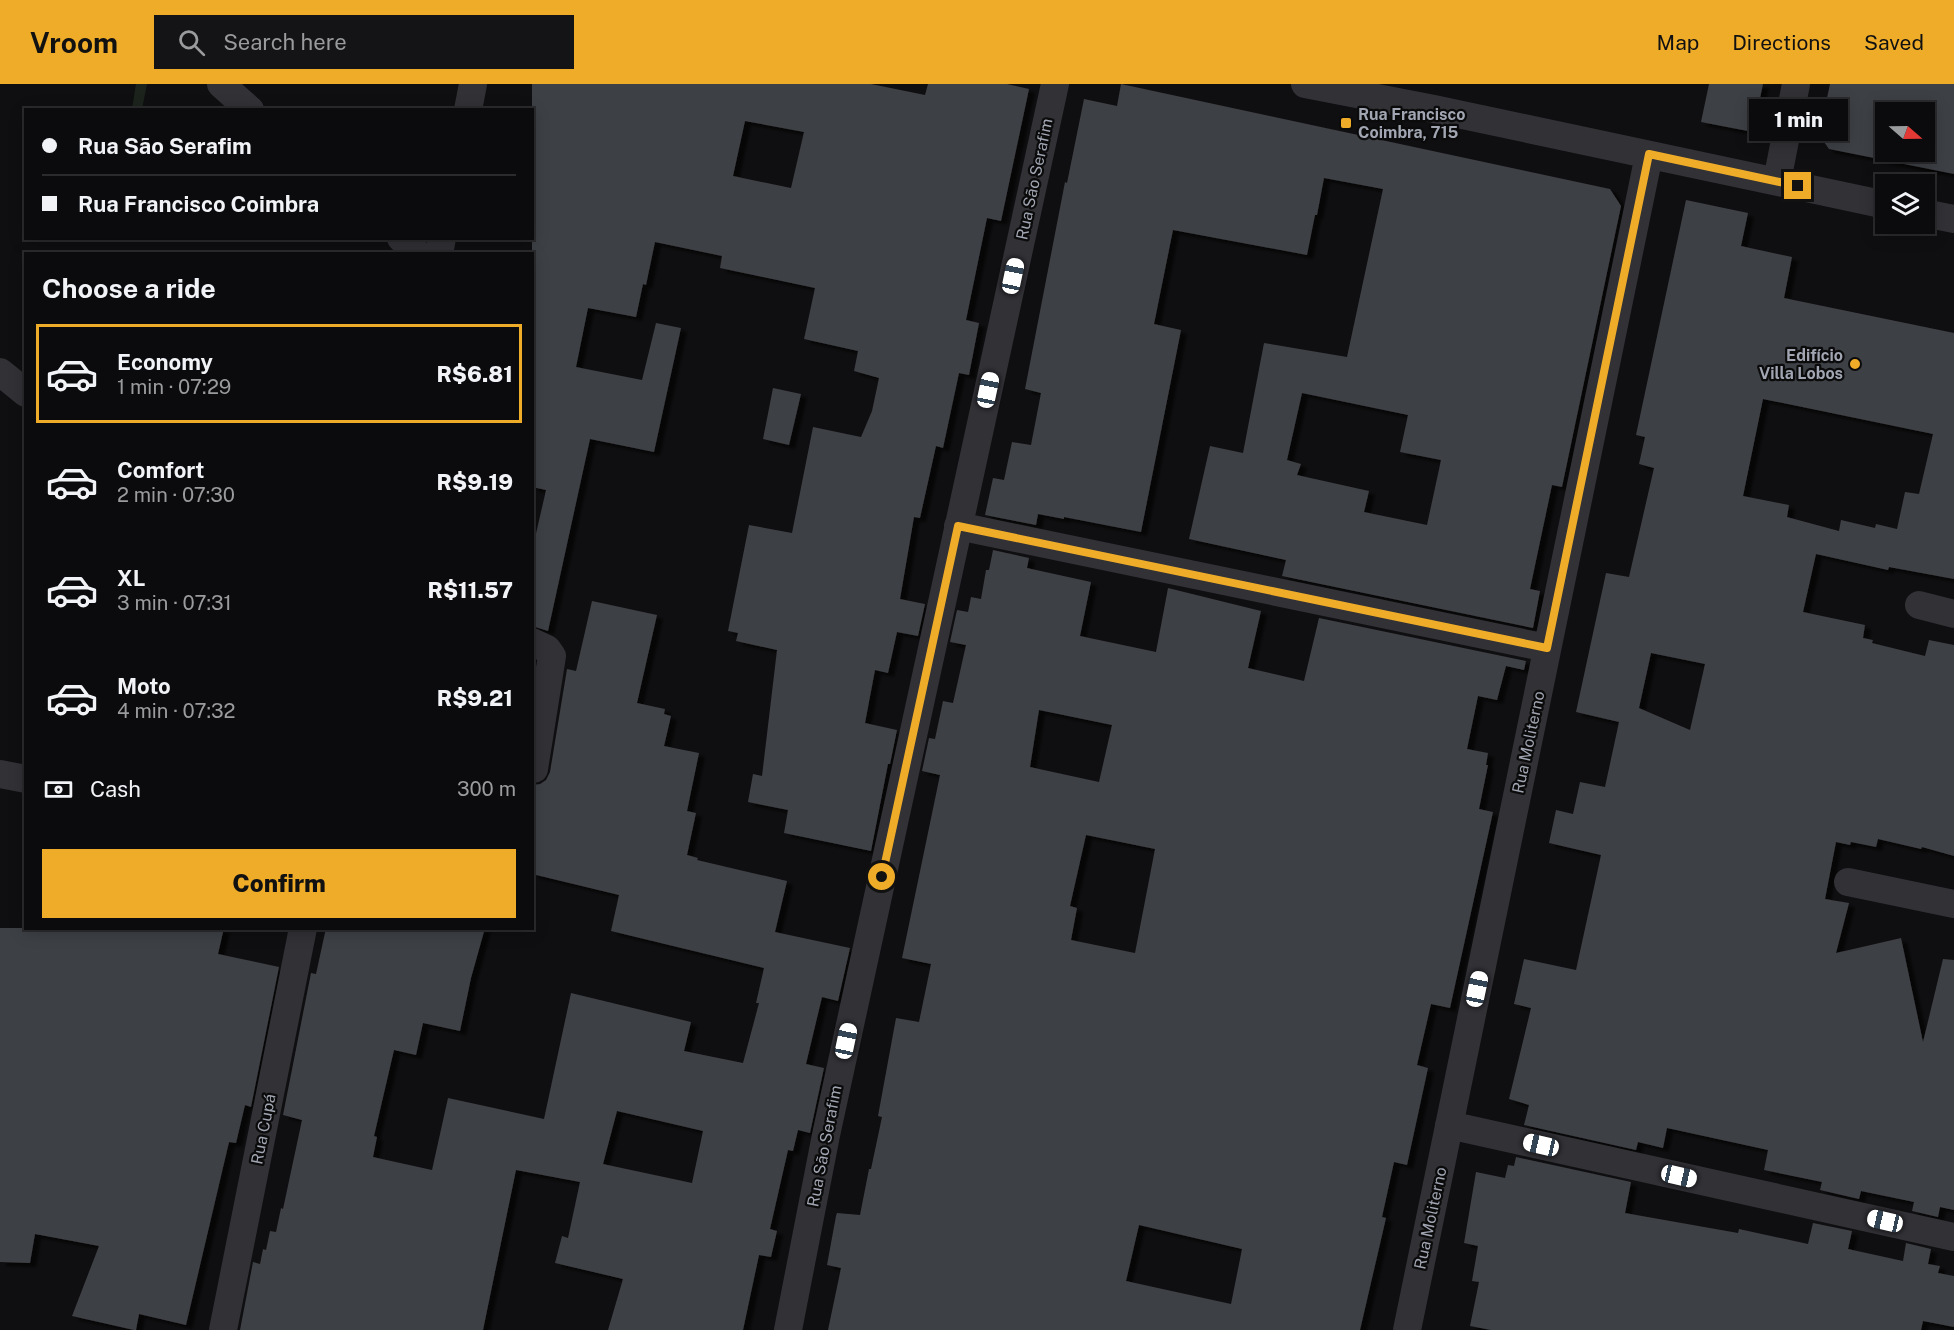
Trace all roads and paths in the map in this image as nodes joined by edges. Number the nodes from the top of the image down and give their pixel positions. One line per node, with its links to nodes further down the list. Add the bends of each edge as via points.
1 (221, 84): 7 (street)
2 (472, 84): 8 (street)
3 (1055, 84): 18 (street, Rua São Serafim)
4 (1305, 84): 6 (street)
5 (1796, 84): 10 (street)
6 (1436, 96): 9 (street)
7 (248, 108)
8 (468, 108)
9 (1649, 154): 10 (street); 22 (street, Rua Moliterno)
10 (1777, 181): 11 (street)
11 (1875, 203)
12 (1935, 215): 13 (street)
13 (1954, 219)
14 (402, 240): 15 (street)
15 (416, 252)
16 (0, 372): 17 (street)
17 (24, 391)
18 (958, 526): 22 (street); 32 (street, Rua São Serafim, via 826,1135)
19 (1919, 605): 20 (street)
20 (1954, 614)
21 (534, 643): 23 (street, via 552,656)
22 (1547, 648): 29 (street, Rua Moliterno)
23 (534, 769)
24 (0, 774): 25 (street)
25 (24, 779)
26 (1848, 882): 27 (street)
27 (1954, 904)
28 (303, 930): 31 (street, Rua Cupá)
29 (1449, 1125): 30 (street); 33 (street, Rua Moliterno)
30 (1954, 1237)
31 (223, 1330)
32 (788, 1330)
33 (1407, 1330)

